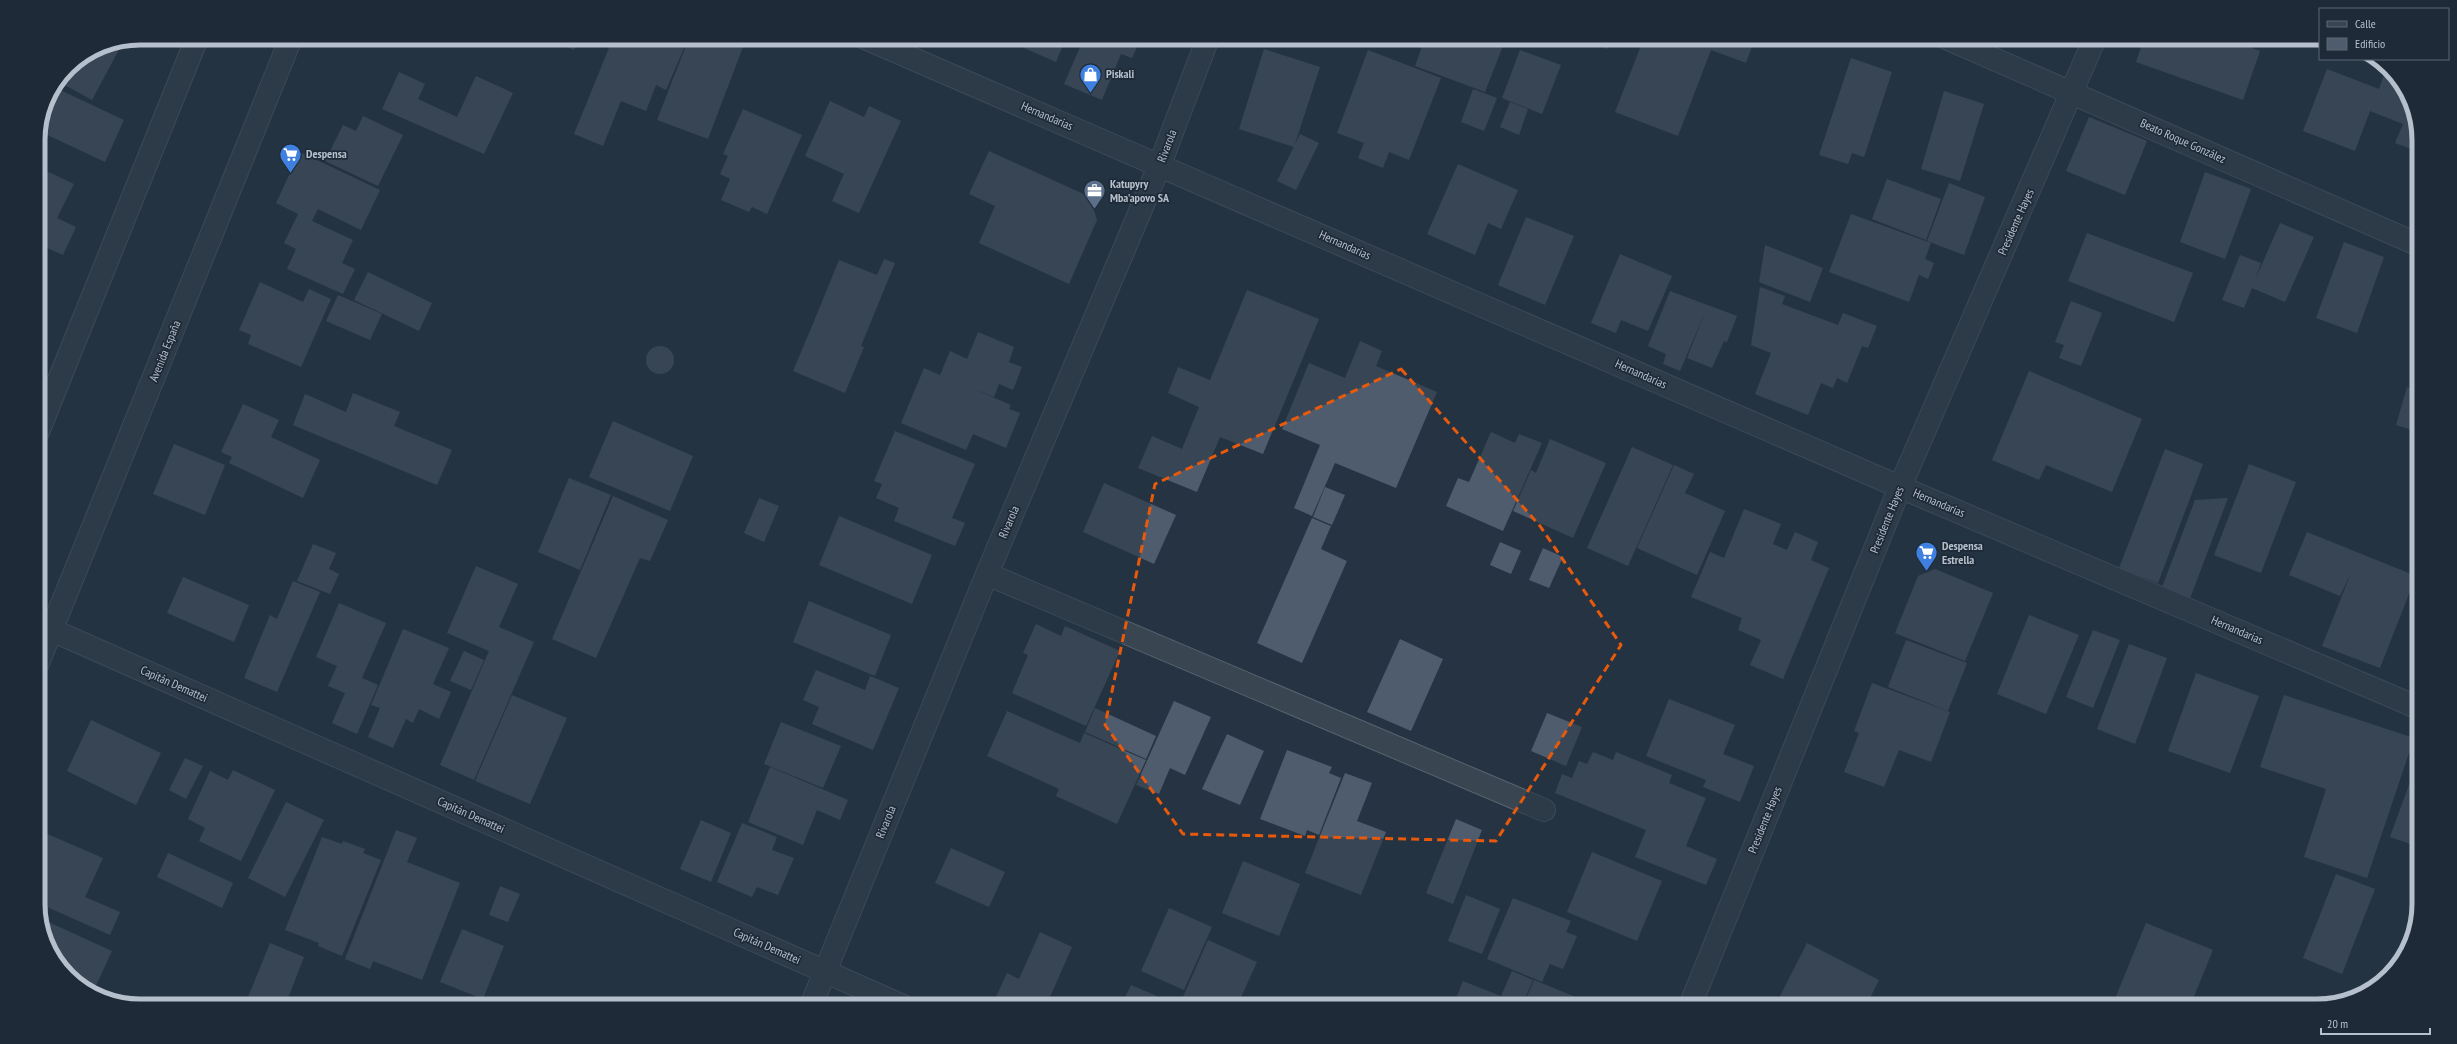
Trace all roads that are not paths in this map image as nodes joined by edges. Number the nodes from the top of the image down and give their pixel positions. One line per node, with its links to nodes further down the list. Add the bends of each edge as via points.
1 (193, 45): 10 (street)
2 (288, 45): 13 (street, Avenida España)
3 (881, 45): 8 (street, Hernandarias)
4 (1205, 45): 8 (street, Rivarola)
5 (1962, 45): 7 (street, Beato Roque González)
6 (2091, 45): 7 (street, Presidente Hayes)
7 (2072, 92): 9 (street, Beato Roque González); 11 (street, Presidente Hayes)
8 (1160, 164): 11 (street, Hernandarias); 12 (street, Rivarola)
9 (2412, 242)
10 (45, 415)
11 (1900, 487): 14 (street, Hernandarias); 19 (street, Presidente Hayes)
12 (987, 574): 15 (street); 16 (street, Rivarola)
13 (45, 627): 16 (street, Capitán Demattei)
14 (2412, 705)
15 (1544, 810)
16 (825, 972): 17 (street, Rivarola); 18 (street, Capitán Demattei)
17 (814, 999)
18 (887, 999)
19 (1693, 999)

